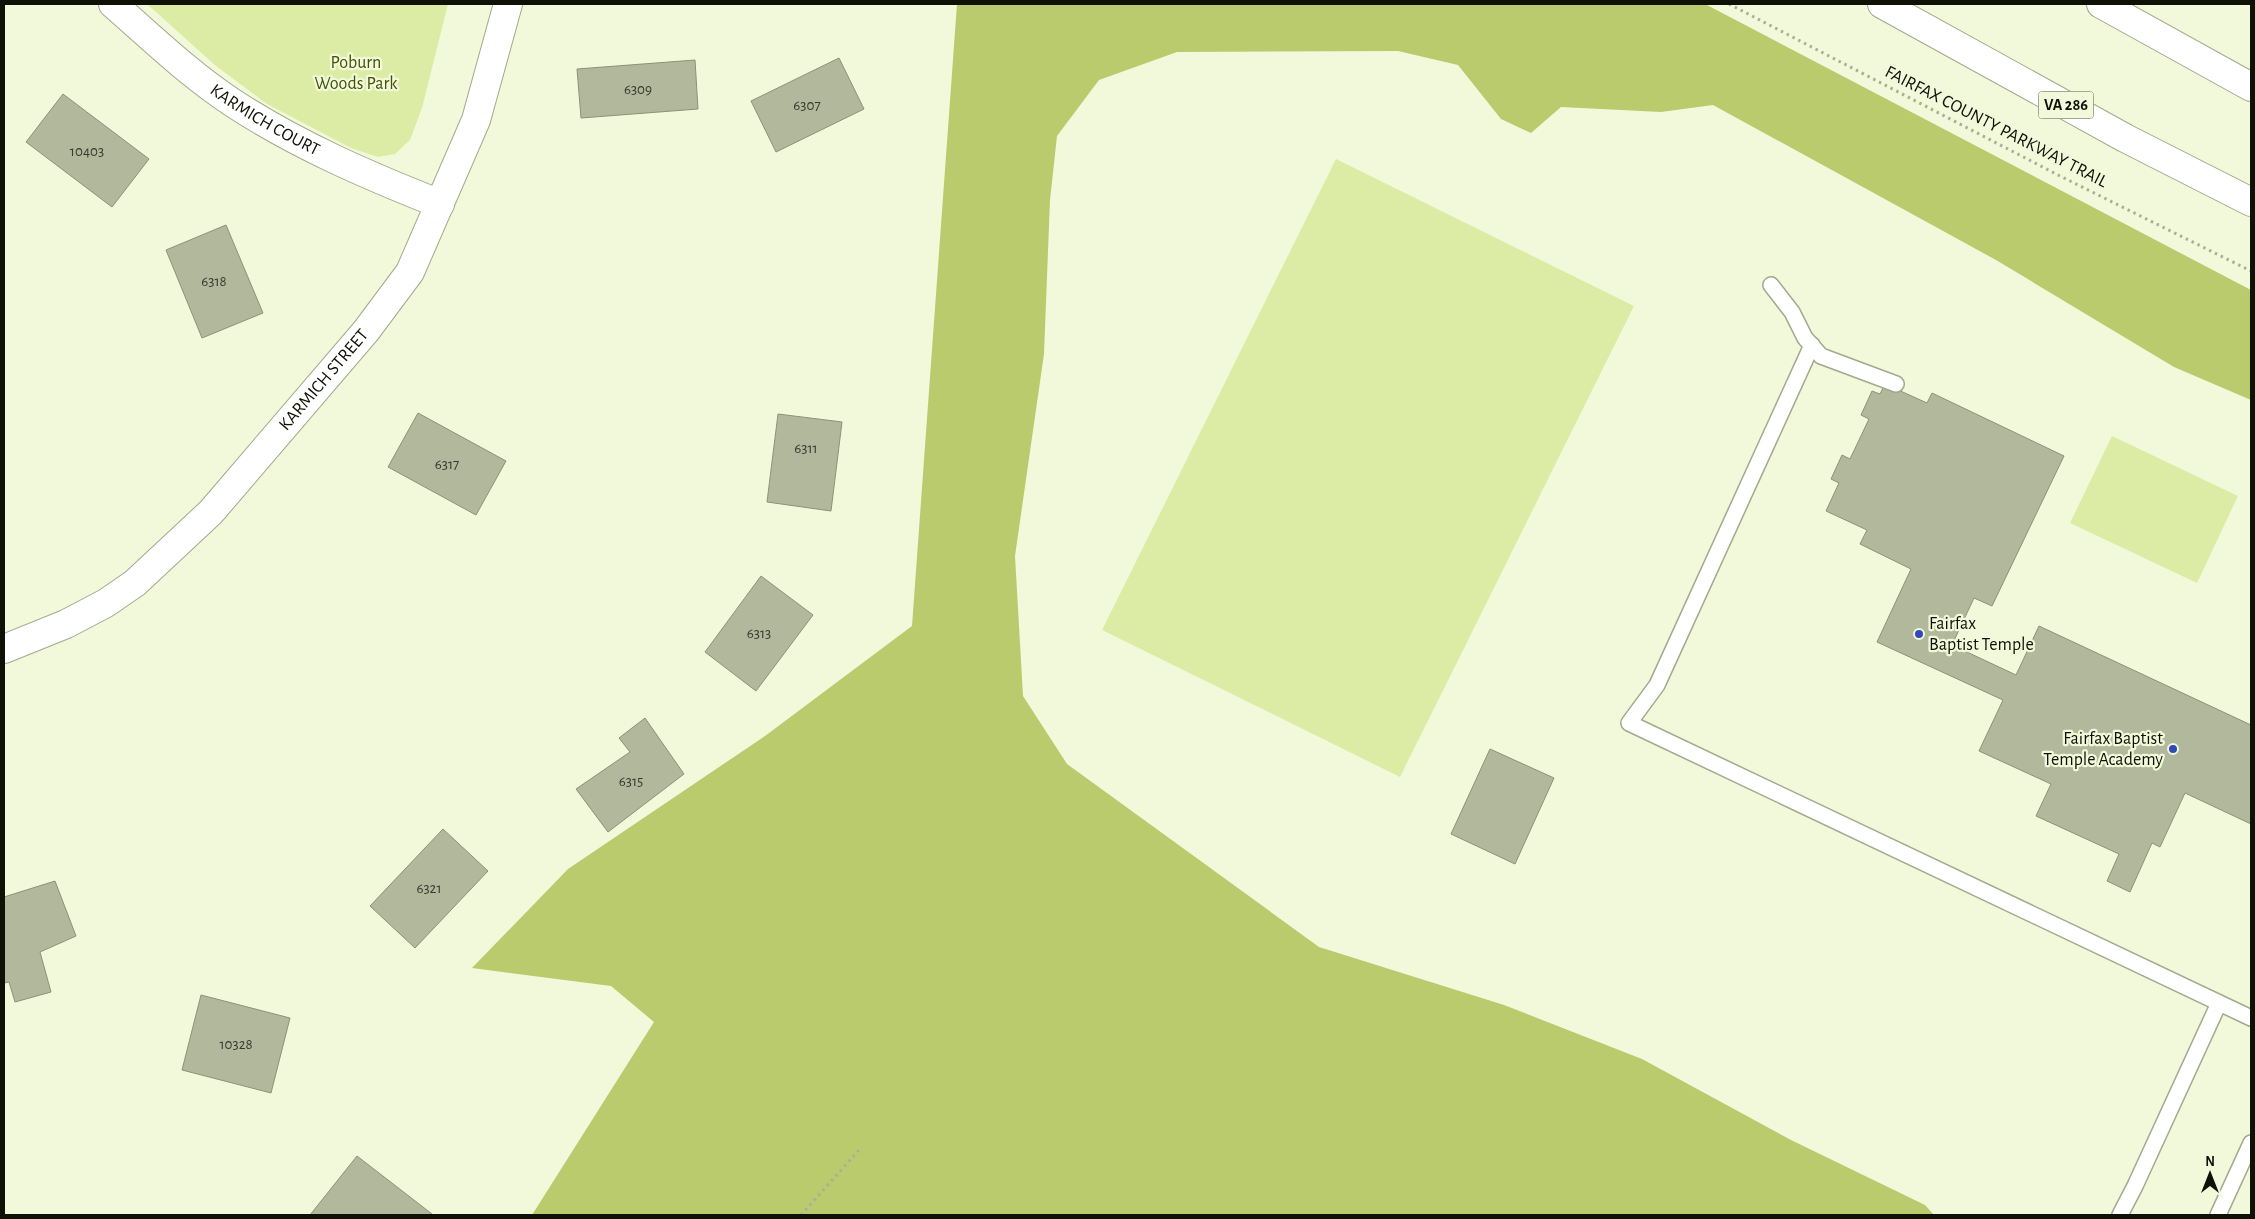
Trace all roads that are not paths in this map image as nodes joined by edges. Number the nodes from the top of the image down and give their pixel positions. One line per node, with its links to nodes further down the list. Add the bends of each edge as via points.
1 (113, 4): 7 (main road, KARMICH COURT, via 191,72 232,102 280,131 373,177)
2 (508, 4): 7 (main road, KARMICH STREET, via 476,120)
3 (1882, 4): 6 (main road, VA 286, via 2125,138)
4 (2101, 4): 5 (main road)
5 (2251, 87)
6 (2251, 202)
7 (440, 204): 11 (main road, KARMICH STREET, via 410,272 366,330 211,512 135,583 106,603 66,624)
8 (1771, 285): 9 (lane)
9 (1812, 345): 10 (lane, via 1821,356); 12 (lane, via 1657,685 1629,723)
10 (1896, 384)
11 (4, 648)
12 (2219, 1003): 13 (lane); 15 (lane)
13 (2251, 1018)
14 (2251, 1143): 16 (lane)
15 (2120, 1215)
16 (2218, 1215)

